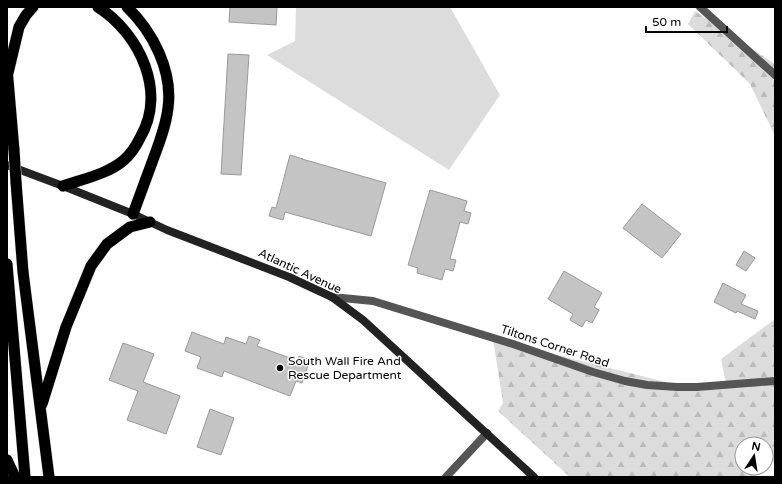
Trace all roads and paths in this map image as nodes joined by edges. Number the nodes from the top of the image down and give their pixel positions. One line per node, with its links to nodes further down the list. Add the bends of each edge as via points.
1 (33, 7): 6 (highway, via 19,27)
2 (98, 7): 9 (highway, via 126,31 139,52 147,72 151,94 150,112 143,134 125,159 108,170)
3 (127, 7): 10 (highway, via 139,20 157,48 167,78 168,92 164,126)
4 (700, 7): 7 (street)
5 (7, 68): 6 (highway)
6 (8, 73): 17 (highway, bridge, via 23,272)
7 (775, 75)
8 (7, 165): 9 (main road, Atlantic Avenue)
9 (63, 186): 10 (main road, Atlantic Avenue)
10 (133, 214): 11 (main road, Atlantic Avenue)
11 (150, 222): 13 (main road, Atlantic Avenue, via 289,277); 17 (highway, via 130,227 107,244 91,266 66,328)
12 (7, 264): 14 (highway)
13 (332, 297): 16 (street, Tiltons Corner Road, via 374,301 593,372 646,385 697,387); 18 (main road, Atlantic Avenue, via 368,324)
14 (13, 334): 15 (highway); 21 (highway)
15 (7, 360)
16 (775, 381)
17 (40, 408): 22 (highway)
18 (486, 433): 23 (street); 24 (main road, Atlantic Avenue)
19 (7, 460): 20 (highway)
20 (15, 477)
21 (25, 477)
22 (49, 477)
23 (446, 477)
24 (534, 477)

